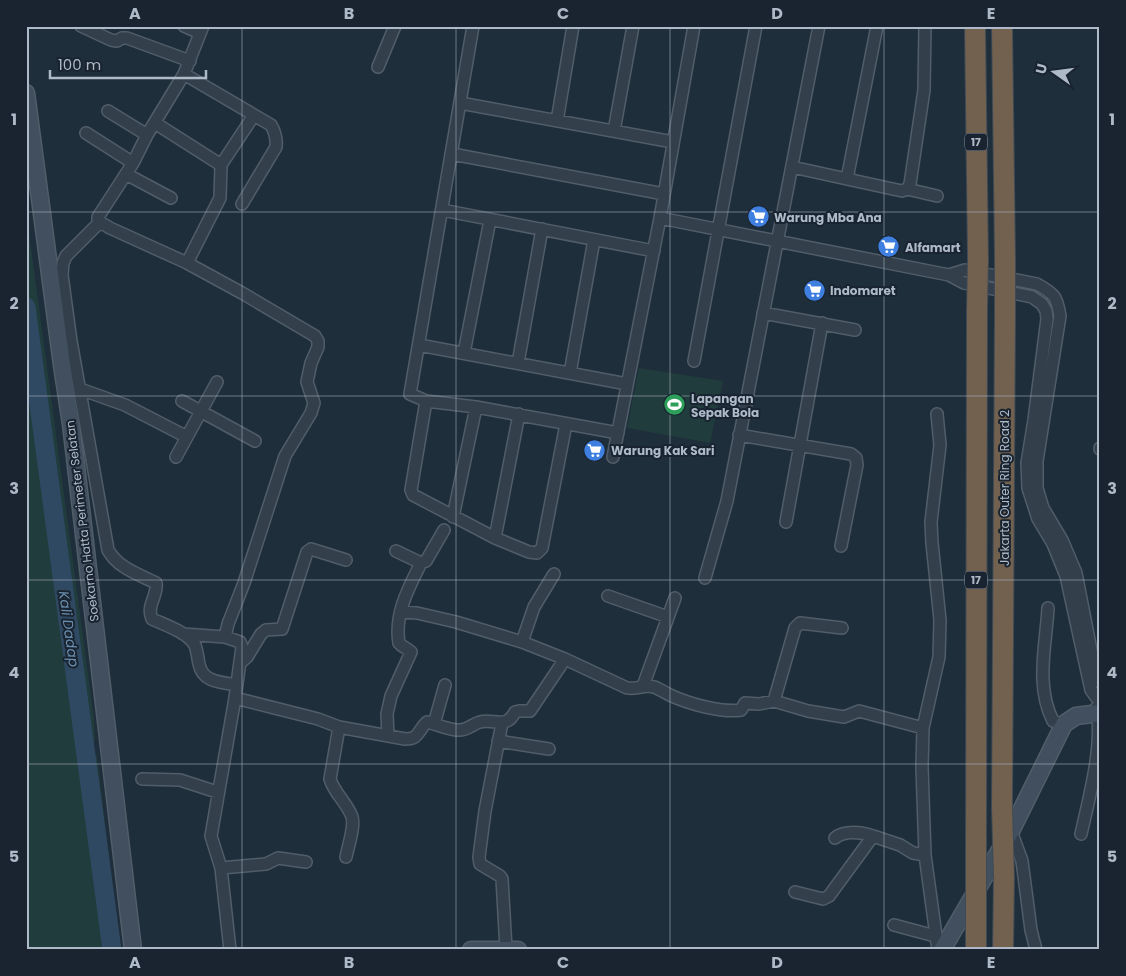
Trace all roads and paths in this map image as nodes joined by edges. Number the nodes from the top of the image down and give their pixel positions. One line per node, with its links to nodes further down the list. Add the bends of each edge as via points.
1 (82, 26): 15 (street, via 111,40 127,38)
2 (184, 26): 14 (street)
3 (395, 26): 16 (street)
4 (473, 26): 19 (street)
5 (573, 26): 22 (street)
6 (633, 26): 24 (street)
7 (694, 26): 27 (street)
8 (756, 26): 44 (street)
9 (818, 26): 31 (street)
10 (877, 26): 33 (street)
11 (925, 26): 34 (street, via 924,90)
12 (975, 26): 128 (highway, 17, bridge, via 978,259)
13 (1002, 26): 129 (highway, Jakarta Outer Ring Road 2 / 17, bridge, via 1005,258)
14 (202, 30): 15 (street)
15 (190, 61): 17 (street)
16 (378, 67)
17 (184, 74): 21 (street); 23 (street)
18 (26, 93): 123 (main road, Soekarno Hatta Perimeter Selatan, via 71,424)
19 (460, 103): 22 (street); 28 (street)
20 (108, 111): 26 (street)
21 (254, 115): 30 (street); 38 (street, via 272,125 277,139)
22 (557, 121): 24 (street)
23 (155, 123): 26 (street); 30 (street)
24 (614, 131): 27 (street)
25 (86, 133): 29 (street)
26 (147, 135): 29 (street)
27 (674, 142): 35 (street)
28 (452, 154): 35 (street); 39 (street)
29 (133, 163): 32 (street)
30 (221, 165): 48 (street, via 217,205)
31 (792, 167): 33 (street); 46 (street)
32 (126, 174): 37 (street); 42 (street, via 98,217)
33 (847, 179): 34 (street, via 902,191)
34 (907, 189): 36 (street)
35 (664, 194): 40 (street)
36 (937, 196)
37 (172, 198)
38 (242, 204)
39 (442, 210): 41 (street); 52 (street)
40 (660, 218): 44 (street); 47 (street)
41 (490, 220): 43 (street); 53 (street)
42 (100, 222): 48 (street); 59 (street, via 62,263)
43 (542, 229): 45 (street); 55 (street)
44 (719, 230): 46 (street); 54 (street)
45 (594, 240): 47 (street); 56 (street)
46 (777, 242): 49 (street); 100 (street, via 948,275 965,270 1037,284 1058,300 1060,316 1037,461 1037,488 1043,508 1076,573 1098,689)
47 (654, 251): 58 (street)
48 (187, 263): 91 (street, via 315,336 318,341 306,382 314,403 312,413 285,456)
49 (763, 313): 50 (street); 68 (street)
50 (822, 323): 51 (street); 71 (street)
51 (855, 330)
52 (418, 345): 53 (street); 61 (street, via 410,394)
53 (464, 353): 55 (street)
54 (694, 362)
55 (518, 363): 56 (street)
56 (570, 373): 58 (street)
57 (217, 382): 63 (street)
58 (627, 384): 67 (street)
59 (80, 389): 69 (street, via 125,405); 90 (street, via 108,550 122,566 156,583 150,605 152,618)
60 (182, 401): 63 (street)
61 (426, 401): 62 (street); 74 (street, via 411,490 414,495)
62 (476, 407): 64 (street); 74 (street)
63 (201, 412): 69 (street); 70 (street)
64 (519, 414): 66 (street); 77 (street)
65 (937, 414): 105 (street, via 940,445 931,522 940,620 939,657)
66 (566, 424): 67 (street); 77 (street, via 542,548 536,553 529,552)
67 (618, 433): 73 (street)
68 (739, 436): 71 (street); 83 (street, via 727,501)
69 (187, 437): 72 (street)
70 (255, 441)
71 (800, 445): 75 (street); 78 (street, via 851,454 856,458)
72 (176, 457)
73 (613, 457)
74 (454, 517): 77 (street)
75 (786, 522)
76 (444, 530): 81 (street, via 429,558)
77 (495, 538)
78 (841, 546)
79 (396, 551): 81 (street)
80 (346, 560): 94 (street, via 312,549 307,552 282,629 266,630 261,634 252,651)
81 (421, 563): 87 (street, via 402,602)
82 (554, 574): 92 (street, via 534,607)
83 (704, 578)
84 (608, 596): 88 (street)
85 (675, 598): 88 (street)
86 (1048, 608): 103 (street, via 1042,661 1044,691 1053,721)
87 (401, 612): 92 (street, via 456,622); 106 (street, via 399,643 411,652 390,696)
88 (668, 616): 97 (street)
89 (842, 628): 99 (street, via 800,623 794,628)
90 (183, 634): 91 (street); 95 (street, via 195,646 204,676)
91 (225, 637): 94 (street, via 240,642)
92 (522, 642): 93 (street)
93 (565, 659): 97 (street, via 627,688); 101 (street, via 530,711 519,710)
94 (240, 663): 95 (street)
95 (236, 685): 98 (street)
96 (445, 685): 102 (street)
97 (643, 686): 99 (street, via 655,687 686,702 724,710 741,710 748,702)
98 (235, 698): 104 (street); 110 (street)
99 (774, 701): 105 (street, via 844,717 859,711)
100 (1098, 708): 103 (main road); 112 (street, via 1092,782)
101 (502, 723): 102 (street, via 482,721 460,730); 107 (street)
102 (434, 724): 106 (street, via 427,722 412,739)
103 (1064, 724): 111 (main road)
104 (339, 727): 106 (street); 116 (street, via 330,779 352,817)
105 (923, 728): 115 (street)
106 (388, 735)
107 (498, 741): 108 (street); 122 (street, via 478,857 480,864 502,880)
108 (549, 749)
109 (142, 779): 110 (street, via 180,780)
110 (218, 792): 118 (street, via 211,836)
111 (1011, 831): 121 (main road); 130 (street, via 1022,861)
112 (1081, 834)
113 (873, 836): 114 (street, via 842,833); 115 (street); 119 (street, via 830,896 823,899)
114 (835, 838)
115 (925, 855): 121 (street)
116 (346, 857)
117 (306, 862): 118 (street, via 278,858 266,864)
118 (221, 868): 124 (street)
119 (795, 892)
120 (894, 925): 121 (street)
121 (938, 943): 127 (street)
122 (506, 949): 125 (main road); 126 (main road)
123 (133, 950)
124 (230, 950)
125 (471, 950)
126 (518, 950)
127 (938, 950)
128 (976, 950)
129 (1003, 950)
130 (1036, 950)

